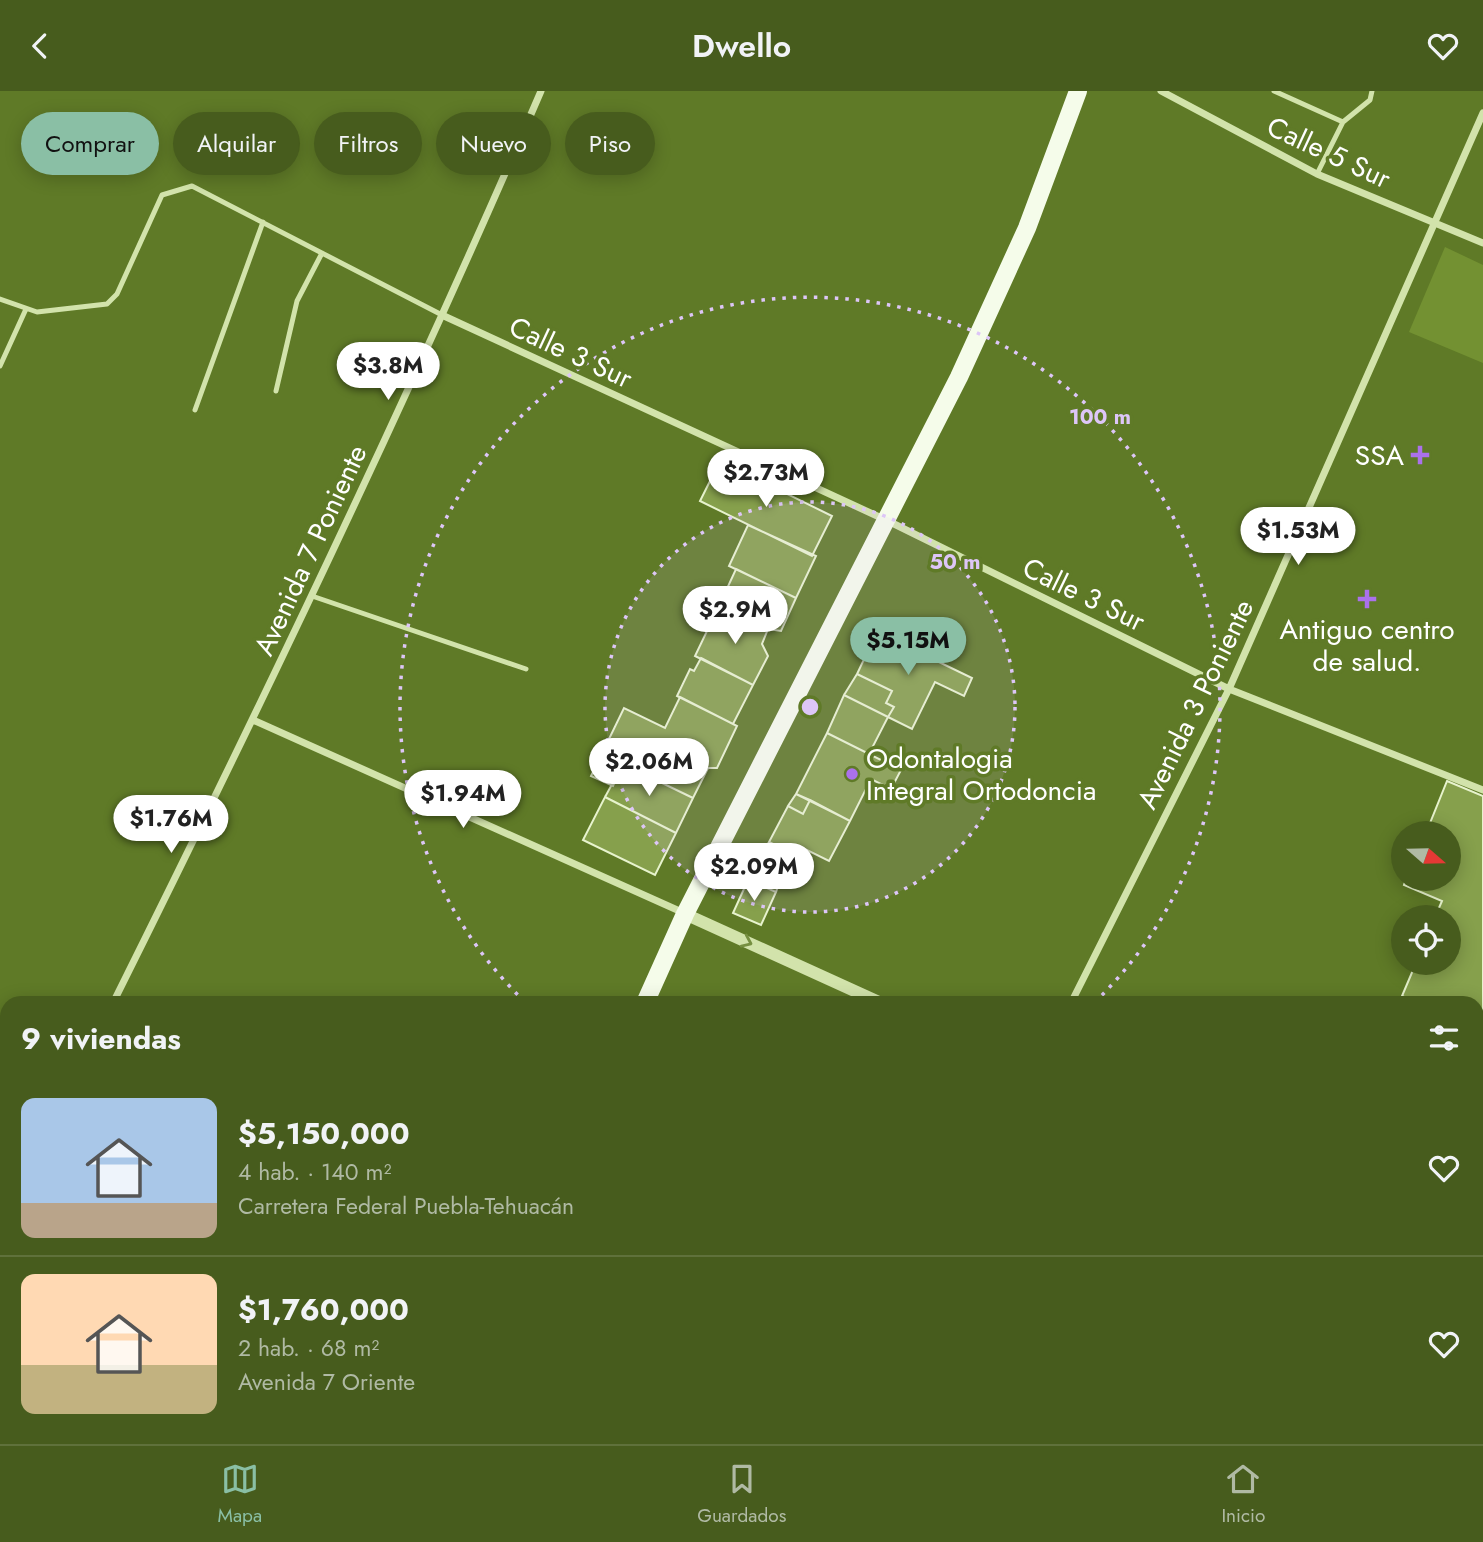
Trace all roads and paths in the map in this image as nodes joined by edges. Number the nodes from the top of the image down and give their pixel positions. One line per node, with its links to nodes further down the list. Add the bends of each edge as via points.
1 (541, 91): 15 (street, Avenida 7 Poniente)
2 (1078, 91): 19 (main road, via 1027,228)
3 (1161, 91): 8 (street, Calle 5 Sur)
4 (1274, 91): 7 (lane)
5 (1373, 91): 7 (lane, via 1370,100)
6 (1483, 113): 9 (street, Avenida 3 Poniente)
7 (1343, 122): 8 (lane)
8 (1317, 174): 9 (street, Calle 5 Sur)
9 (1435, 221): 11 (street, Calle 5 Sur); 22 (street, Avenida 3 Poniente)
10 (263, 222): 12 (lane); 14 (lane, via 192,186 162,195 117,294 107,304 37,312); 18 (lane)
11 (1483, 243)
12 (322, 253): 15 (lane); 17 (lane, via 297,301)
13 (0, 299): 14 (lane)
14 (26, 309): 16 (lane)
15 (444, 316): 19 (street, Calle 3 Sur); 20 (street, Avenida 7 Poniente)
16 (0, 366)
17 (276, 391)
18 (195, 410)
19 (888, 521): 22 (street, Calle 3 Sur); 25 (main road)
20 (312, 596): 21 (lane); 23 (street, Avenida 7 Poniente)
21 (526, 669)
22 (1229, 689): 24 (street, Calle 3 Sur); 29 (street, Avenida 3 Poniente)
23 (253, 720): 25 (street); 26 (street, Avenida 7 Poniente)
24 (1483, 790)
25 (685, 914): 27 (main road); 28 (street, one-way to 28)
26 (116, 996)
27 (648, 996)
28 (866, 996)
29 (1075, 996)

